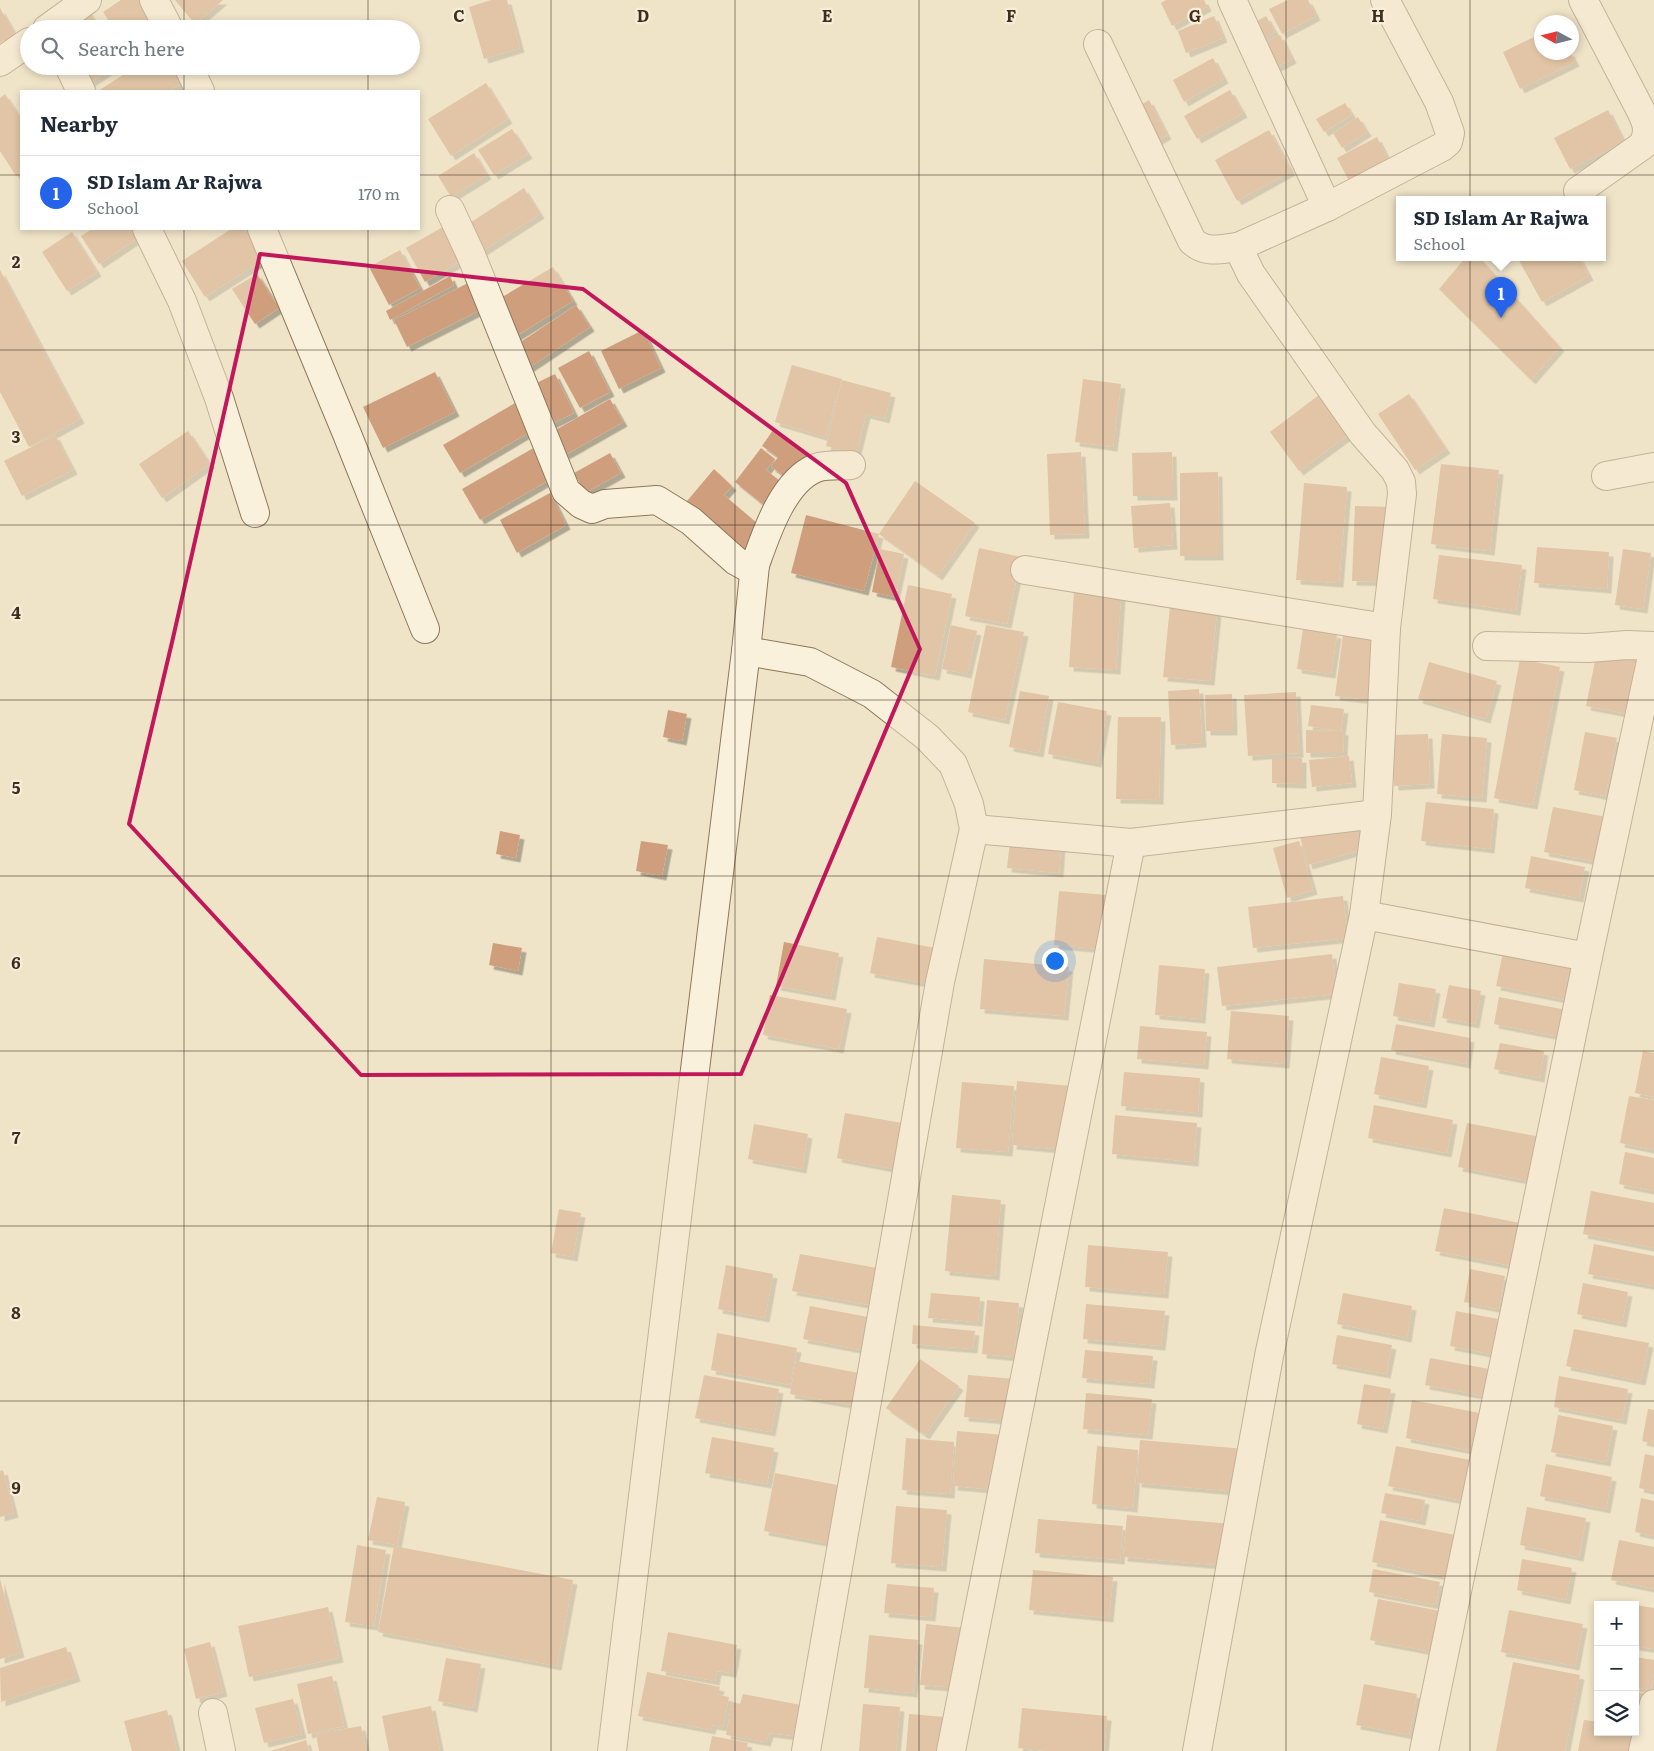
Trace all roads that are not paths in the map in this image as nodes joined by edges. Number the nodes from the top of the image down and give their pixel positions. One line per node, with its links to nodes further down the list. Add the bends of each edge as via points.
1 (87, 0): 6 (street)
2 (154, 0): 7 (street)
3 (1232, 0): 16 (street)
4 (1385, 0): 16 (street, via 1438,102 1450,133 1448,142)
5 (1584, 0): 15 (street, via 1640,109 1648,134 1643,145)
6 (59, 20)
7 (164, 20)
8 (1098, 44): 20 (street, via 1192,241 1200,248)
9 (20, 48): 10 (street)
10 (0, 62)
11 (73, 75): 13 (street)
12 (192, 75): 14 (street)
13 (80, 90)
14 (200, 90)
15 (1578, 191)
16 (1326, 207): 20 (street)
17 (450, 210): 25 (street, via 566,491 592,509 605,504 657,500 692,522 736,562 745,566)
18 (147, 230): 24 (street, via 182,301 219,398)
19 (262, 230): 28 (street)
20 (1238, 247): 27 (street, via 1251,274 1363,434 1395,470 1401,482 1399,528)
21 (851, 465): 25 (street, via 818,467 803,474 781,502)
22 (1654, 467): 23 (street)
23 (1606, 476)
24 (255, 513)
25 (755, 565): 31 (street)
26 (1025, 570): 27 (street)
27 (1386, 628): 32 (street)
28 (425, 629)
29 (1487, 646): 30 (street)
30 (1654, 647): 36 (street)
31 (746, 651): 33 (street, via 810,662 872,694 927,737 953,764 970,804); 40 (street)
32 (1378, 814): 34 (street); 35 (street)
33 (974, 829): 34 (street); 41 (street, via 940,982)
34 (1131, 843): 42 (street)
35 (1364, 915): 36 (street); 43 (street, via 1269,1356)
36 (1588, 957): 44 (street)
37 (1654, 1704): 45 (street)
38 (213, 1713): 39 (street)
39 (221, 1751)
40 (612, 1751)
41 (806, 1751)
42 (951, 1751)
43 (1197, 1751)
44 (1424, 1751)
45 (1644, 1751)

